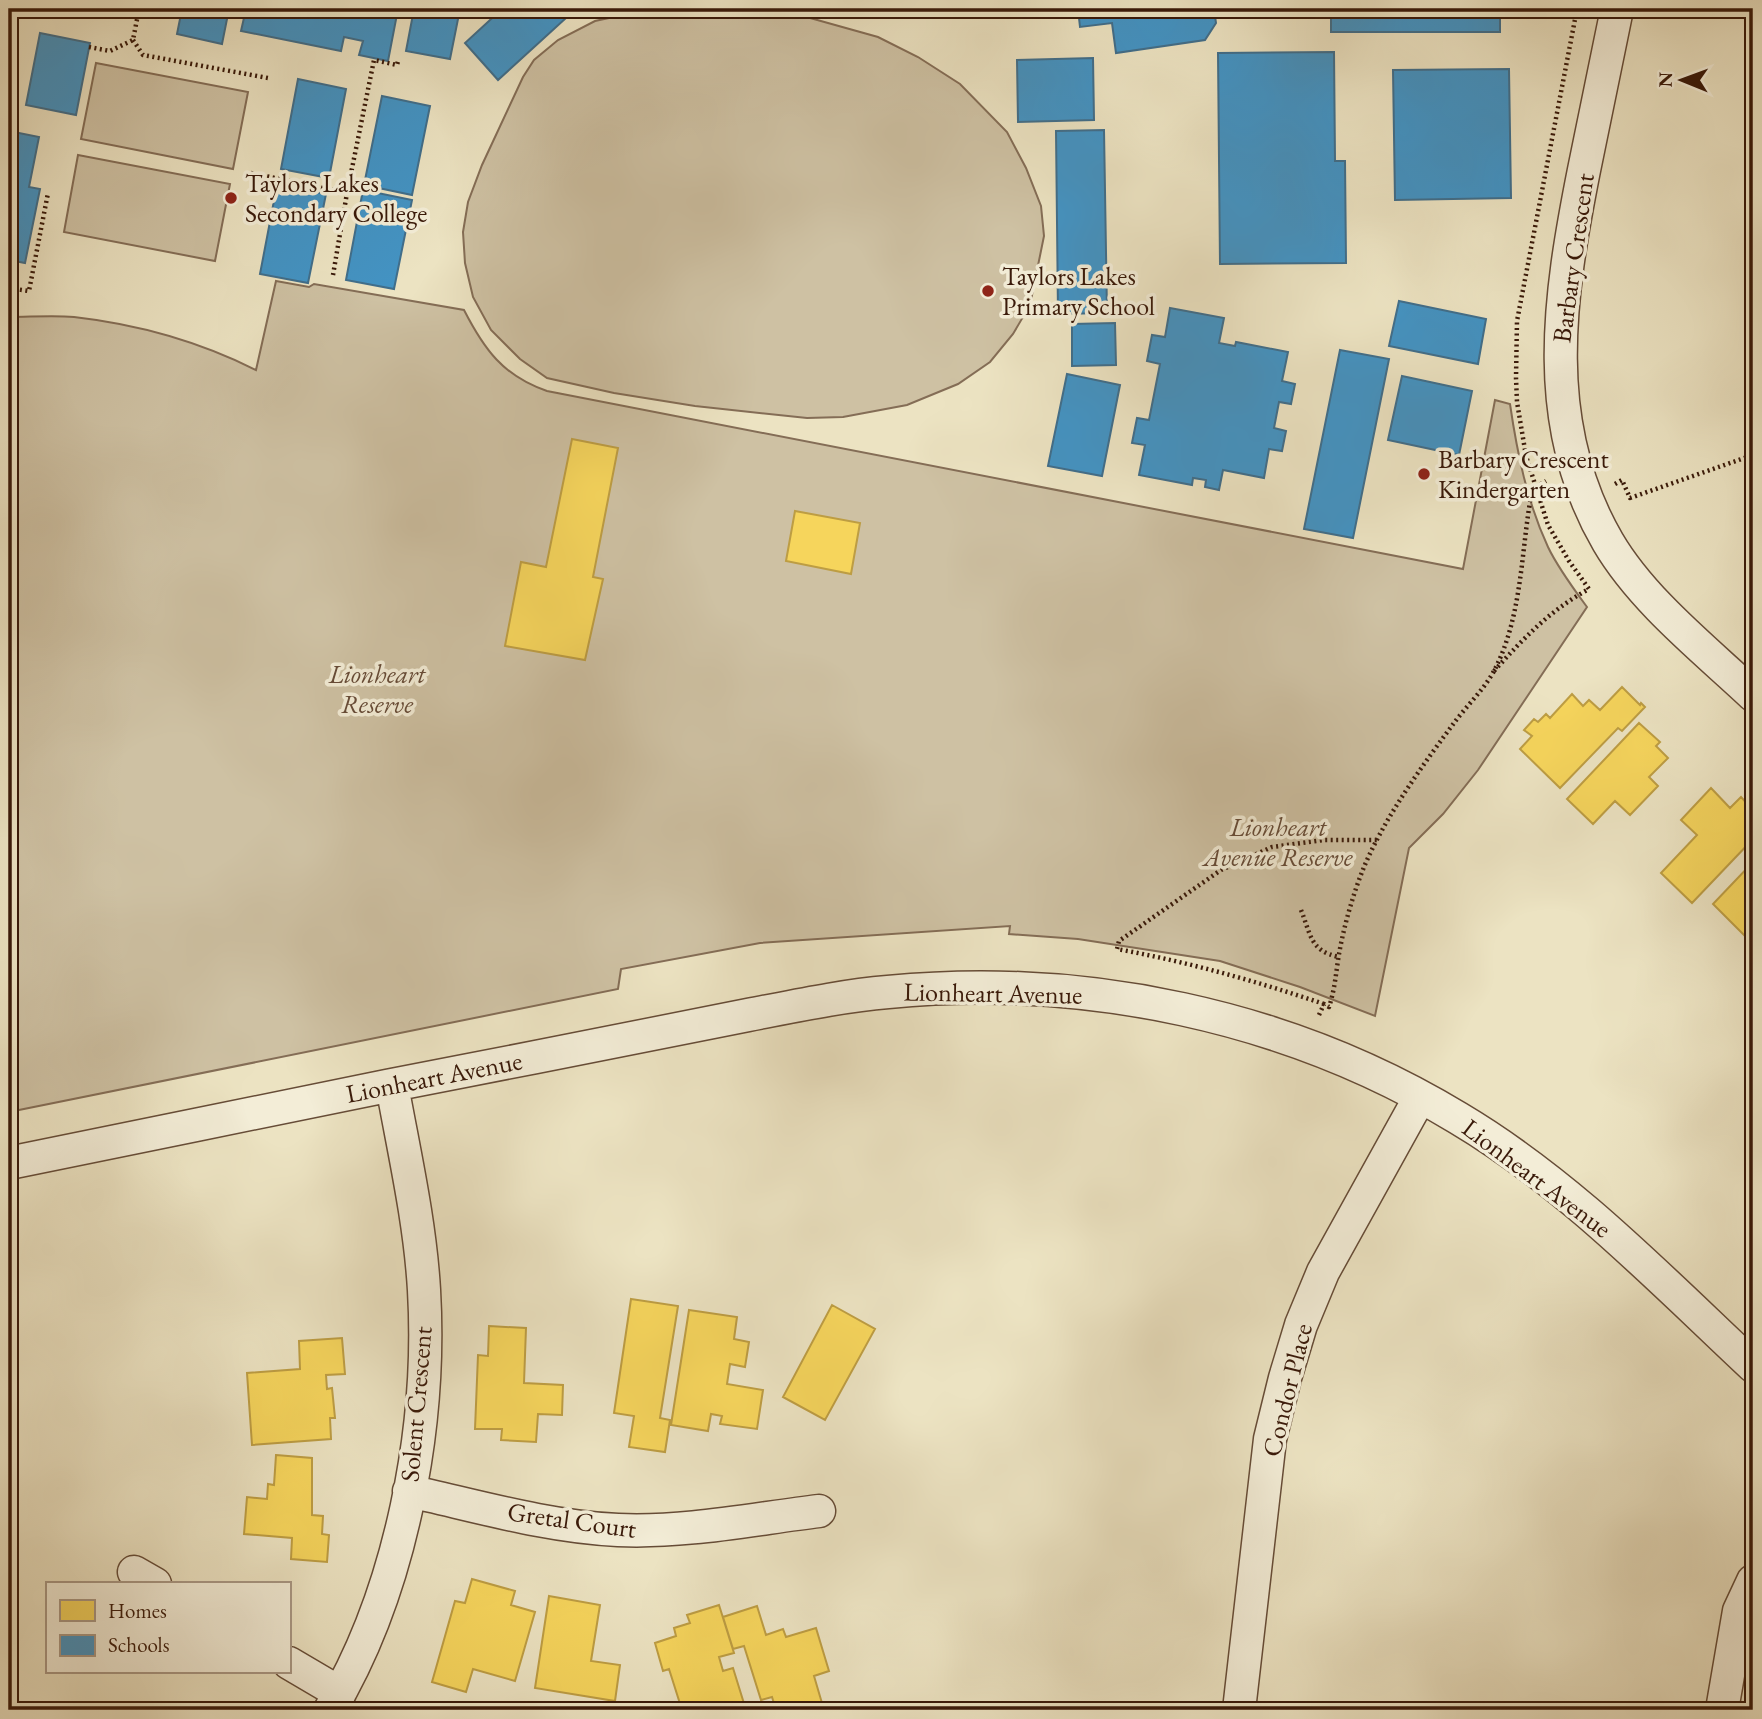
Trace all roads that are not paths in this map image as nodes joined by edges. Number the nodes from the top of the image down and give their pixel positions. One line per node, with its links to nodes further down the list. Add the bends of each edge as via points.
1 (1616, 9): 2 (street, Barbary Crescent, via 1561,309 1560,374 1567,434 1586,498 1608,544 1639,584)
2 (1753, 695)
3 (392, 1085): 4 (street, Lionheart Avenue, via 842,997 932,988 1012,988 1148,1001 1215,1017 1347,1061); 5 (street, Lionheart Avenue); 7 (street, Solent Crescent, via 418,1235 426,1337)
4 (1420, 1097): 6 (street, Lionheart Avenue, via 1496,1142 1572,1198); 12 (street, Condor Place, via 1323,1272 1285,1378 1270,1439)
5 (9, 1163)
6 (1753, 1366)
7 (409, 1491): 8 (street, Gretal Court, via 569,1525 616,1530 653,1531); 11 (street, Solent Crescent, via 383,1590)
8 (819, 1511)
9 (1753, 1581): 13 (street, via 1739,1611)
10 (290, 1664): 11 (street)
11 (335, 1702)
12 (1239, 1710)
13 (1722, 1710)

